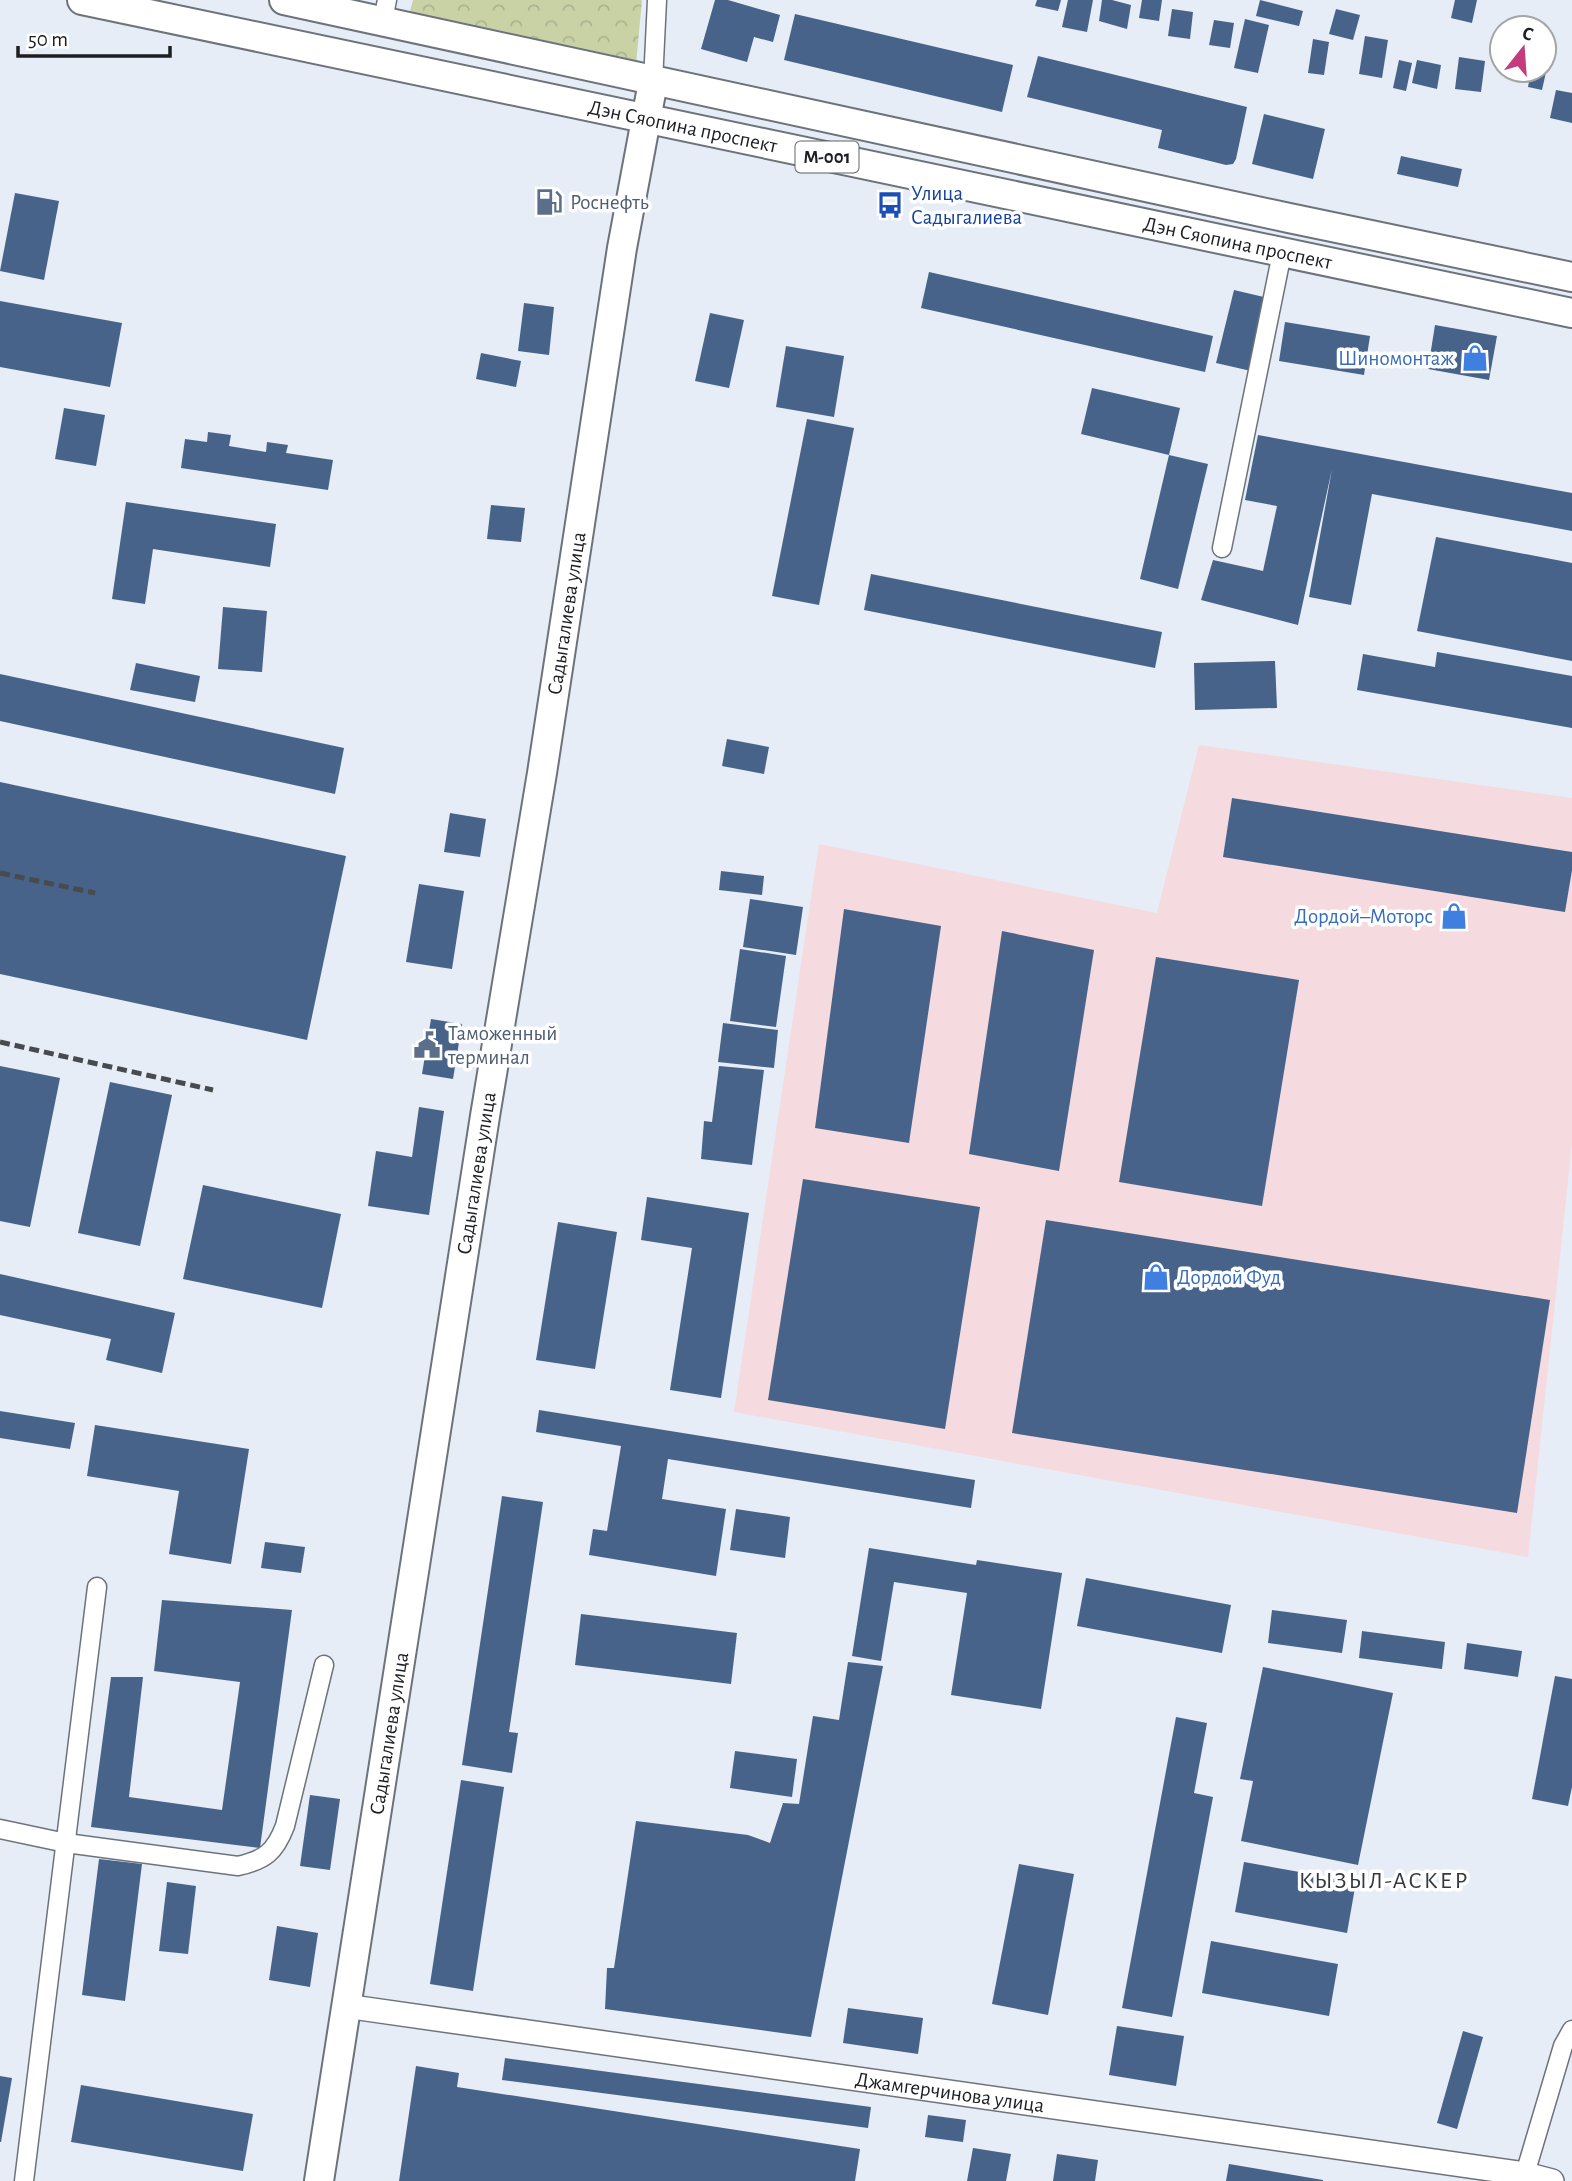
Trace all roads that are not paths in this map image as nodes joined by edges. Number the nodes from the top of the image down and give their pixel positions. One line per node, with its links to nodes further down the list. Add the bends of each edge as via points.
1 (82, 0): 6 (main road, Дэн Сяопина проспект / M-001)
2 (284, 0): 4 (main road, Дэн Сяопина проспект / M-001)
3 (657, 0): 5 (street, Садыгалиева улица)
4 (385, 10): 5 (main road, Дэн Сяопина проспект / M-001)
5 (653, 82): 6 (main road, Садыгалиева улица); 8 (main road, Дэн Сяопина проспект / M-001)
6 (646, 119): 7 (main road, Дэн Сяопина проспект / M-001); 15 (main road, Садыгалиева улица)
7 (1282, 253): 9 (main road, Дэн Сяопина проспект / M-001); 10 (street)
8 (1572, 277)
9 (1572, 313)
10 (1222, 548)
11 (97, 1587): 14 (street)
12 (324, 1665): 14 (street, via 285,1826 269,1854 238,1866)
13 (0, 1829): 14 (street)
14 (66, 1843): 18 (street)
15 (345, 2007): 17 (street, Джамгерчинова улица); 19 (main road, Садыгалиева улица)
16 (1572, 2030): 17 (street, via 1563,2046)
17 (1525, 2177): 20 (street, Джамгерчинова улица)
18 (24, 2181)
19 (319, 2181)
20 (1552, 2181)

